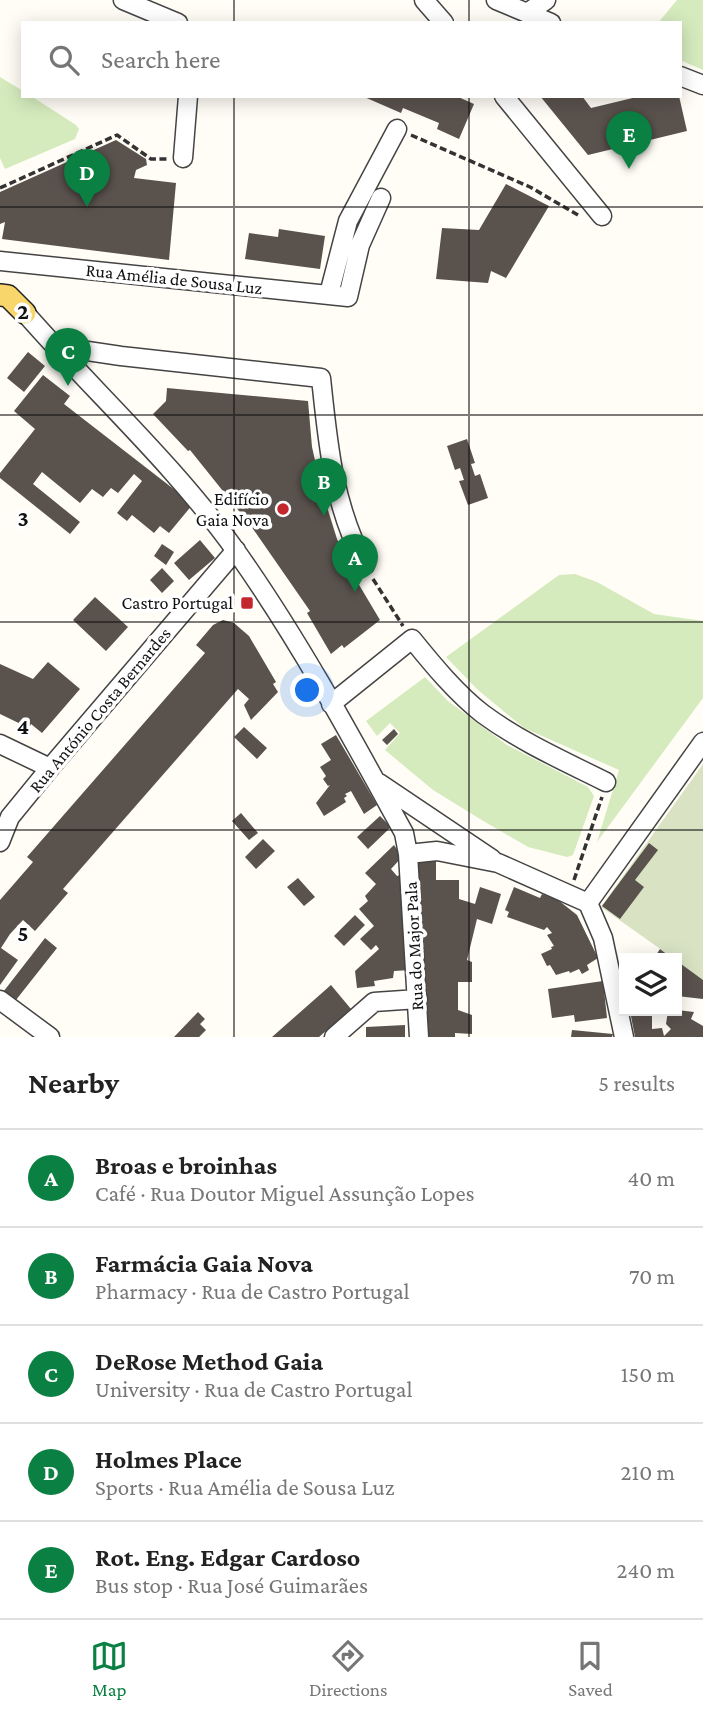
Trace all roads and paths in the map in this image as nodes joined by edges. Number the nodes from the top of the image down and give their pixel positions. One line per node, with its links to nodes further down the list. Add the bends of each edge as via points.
1 (123, 0): 5 (street)
2 (496, 0): 4 (street)
3 (546, 0): 4 (street)
4 (527, 13): 6 (street)
5 (173, 21)
6 (546, 21)
7 (682, 77): 8 (street)
8 (703, 85)
9 (188, 98): 12 (street)
10 (506, 98): 15 (street)
11 (397, 129): 16 (path, via 530,187); 18 (street, via 348,221)
12 (183, 158): 13 (path, via 151,159 117,135)
13 (0, 188)
14 (381, 198): 18 (street, Rua Amélia de Sousa Luz, via 360,245 348,297)
15 (602, 215)
16 (584, 219)
17 (0, 261): 18 (street, Rua Amélia de Sousa Luz)
18 (329, 294)
19 (4, 295): 20 (main road)
20 (25, 313): 21 (street, Rua do Major Pala)
21 (54, 346): 22 (street, Rua do Major Pala, via 164,461); 23 (street, via 321,378 338,495 349,534)
22 (236, 550): 25 (street, Rua do Major Pala); 28 (street, Rua António Costa Bernardes)
23 (365, 565): 24 (path)
24 (412, 639): 25 (street); 30 (street, via 481,712 520,738)
25 (331, 704): 29 (street, Rua do Major Pala)
26 (703, 743): 37 (street)
27 (0, 744): 28 (street)
28 (50, 768): 33 (street, Rua António Costa Bernardes, via 10,817)
29 (376, 781): 31 (street); 32 (street, Rua do Major Pala)
30 (606, 782): 36 (path)
31 (431, 816): 32 (street, via 416,821); 35 (street)
32 (404, 833): 34 (street, Rua do Major Pala)
33 (0, 842)
34 (408, 854): 35 (street, via 437,851); 38 (street, Rua do Major Pala)
35 (498, 863): 36 (street)
36 (569, 894): 37 (street)
37 (588, 904): 43 (street, via 603,938)
38 (418, 999): 41 (street, via 374,1002); 42 (street, Rua do Major Pala)
39 (0, 1000): 40 (street)
40 (50, 1037)
41 (334, 1037)
42 (419, 1037)
43 (624, 1037)

